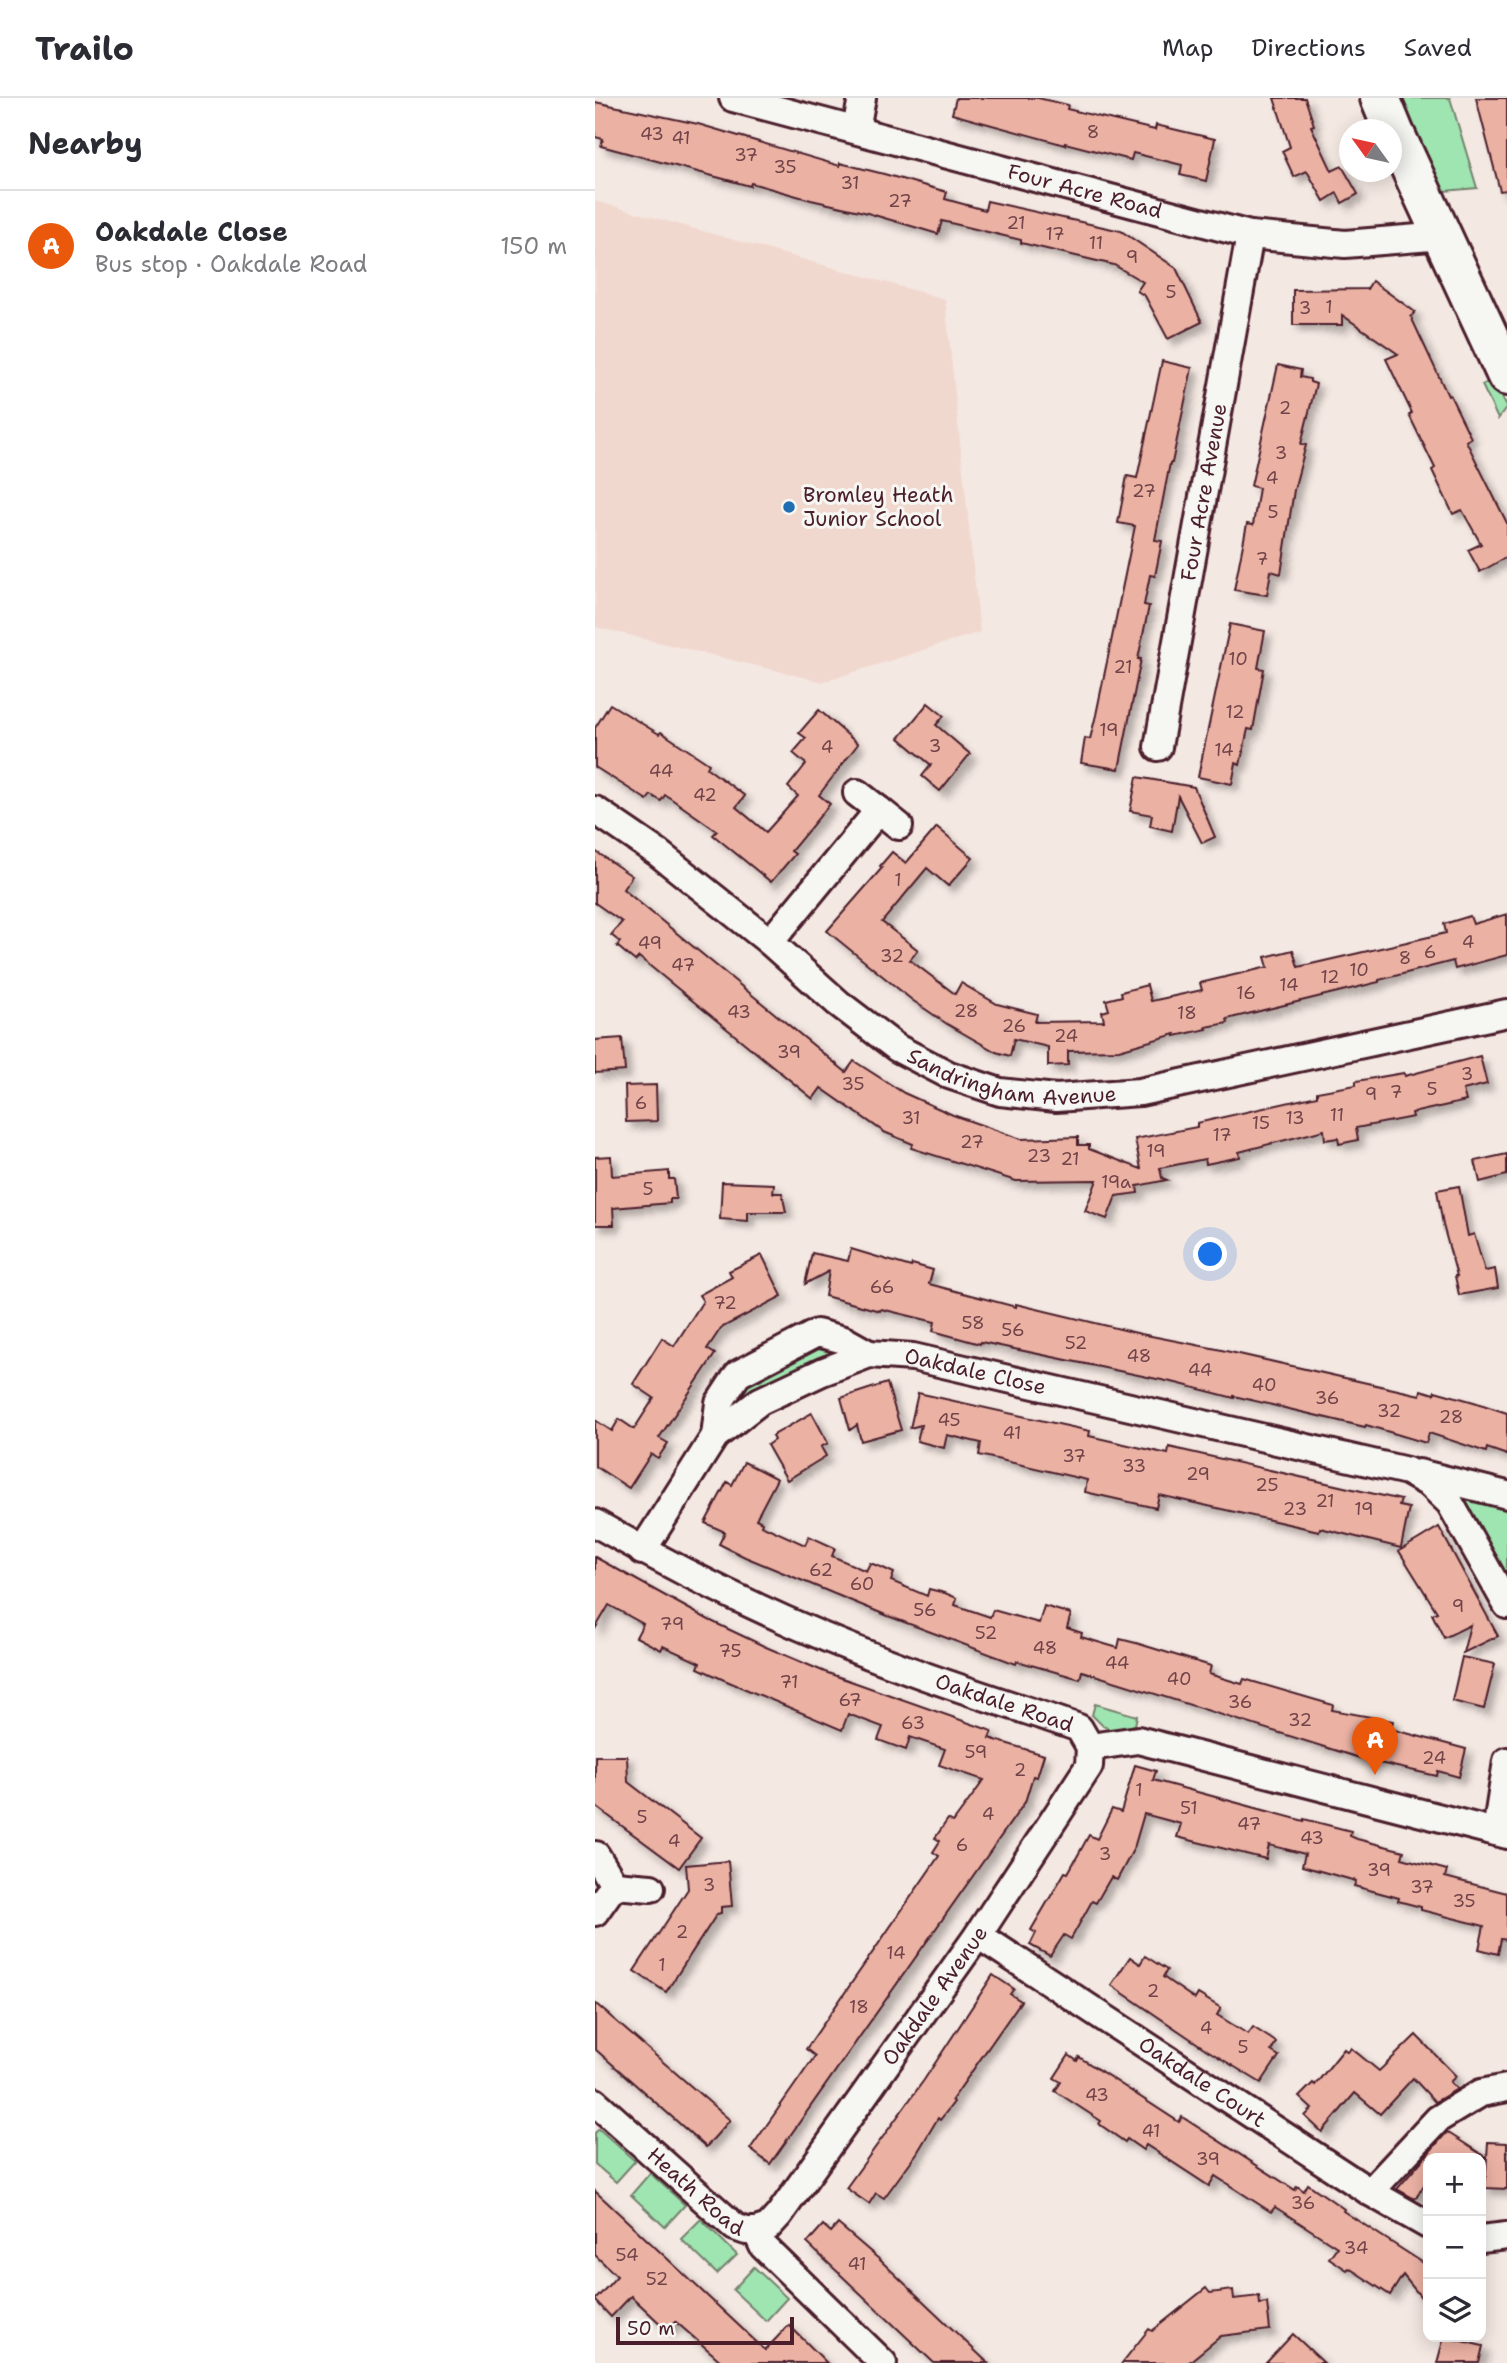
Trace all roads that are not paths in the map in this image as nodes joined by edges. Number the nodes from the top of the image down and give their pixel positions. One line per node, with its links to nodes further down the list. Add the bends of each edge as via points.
1 (733, 98): 4 (street, Four Acre Road)
2 (862, 98): 4 (street)
3 (1381, 98): 6 (main road)
4 (856, 129): 5 (street, Four Acre Road)
5 (1250, 235): 6 (street, Four Acre Road, via 1345,244); 8 (street, Four Acre Avenue)
6 (1443, 236): 7 (main road)
7 (1507, 376)
8 (1158, 747)
9 (857, 793): 11 (street, via 889,818)
10 (595, 810): 11 (street, Sandringham Avenue, via 658,853)
11 (769, 942): 12 (street, Sandringham Avenue, via 897,1048 1000,1093 1056,1098 1140,1092)
12 (1507, 1013)
13 (869, 1354): 14 (street, Oakdale Close, via 761,1401); 14 (street, Oakdale Close, via 844,1340 817,1333 749,1368 738,1374 719,1403); 15 (street, Oakdale Close, via 913,1357)
14 (715, 1436): 18 (street, Oakdale Close)
15 (1407, 1471): 16 (street, Oakdale Close); 19 (street, Oakdale Close, via 1450,1503)
16 (1507, 1495)
17 (595, 1523): 18 (street, Oakdale Road)
18 (642, 1550): 20 (street, Oakdale Road, via 764,1611 886,1662 1079,1728)
19 (1507, 1605)
20 (1090, 1747): 22 (street, Oakdale Road, via 1138,1740); 27 (street, Oakdale Avenue, via 1089,1766)
21 (1507, 1761): 22 (street)
22 (1501, 1833)
23 (596, 1856): 24 (street)
24 (614, 1885): 25 (street); 26 (street)
25 (651, 1888)
26 (595, 1912)
27 (978, 1935): 30 (street, Oakdale Court); 32 (street, Oakdale Avenue, via 779,2216)
28 (1507, 2088): 30 (street, via 1481,2093 1438,2119)
29 (595, 2102): 32 (street, Heath Road, via 735,2227)
30 (1370, 2193): 31 (street, Oakdale Court)
31 (1423, 2222)
32 (756, 2231): 35 (street, Heath Road, via 763,2246)
33 (1507, 2236): 34 (street)
34 (1486, 2238)
35 (883, 2363)

